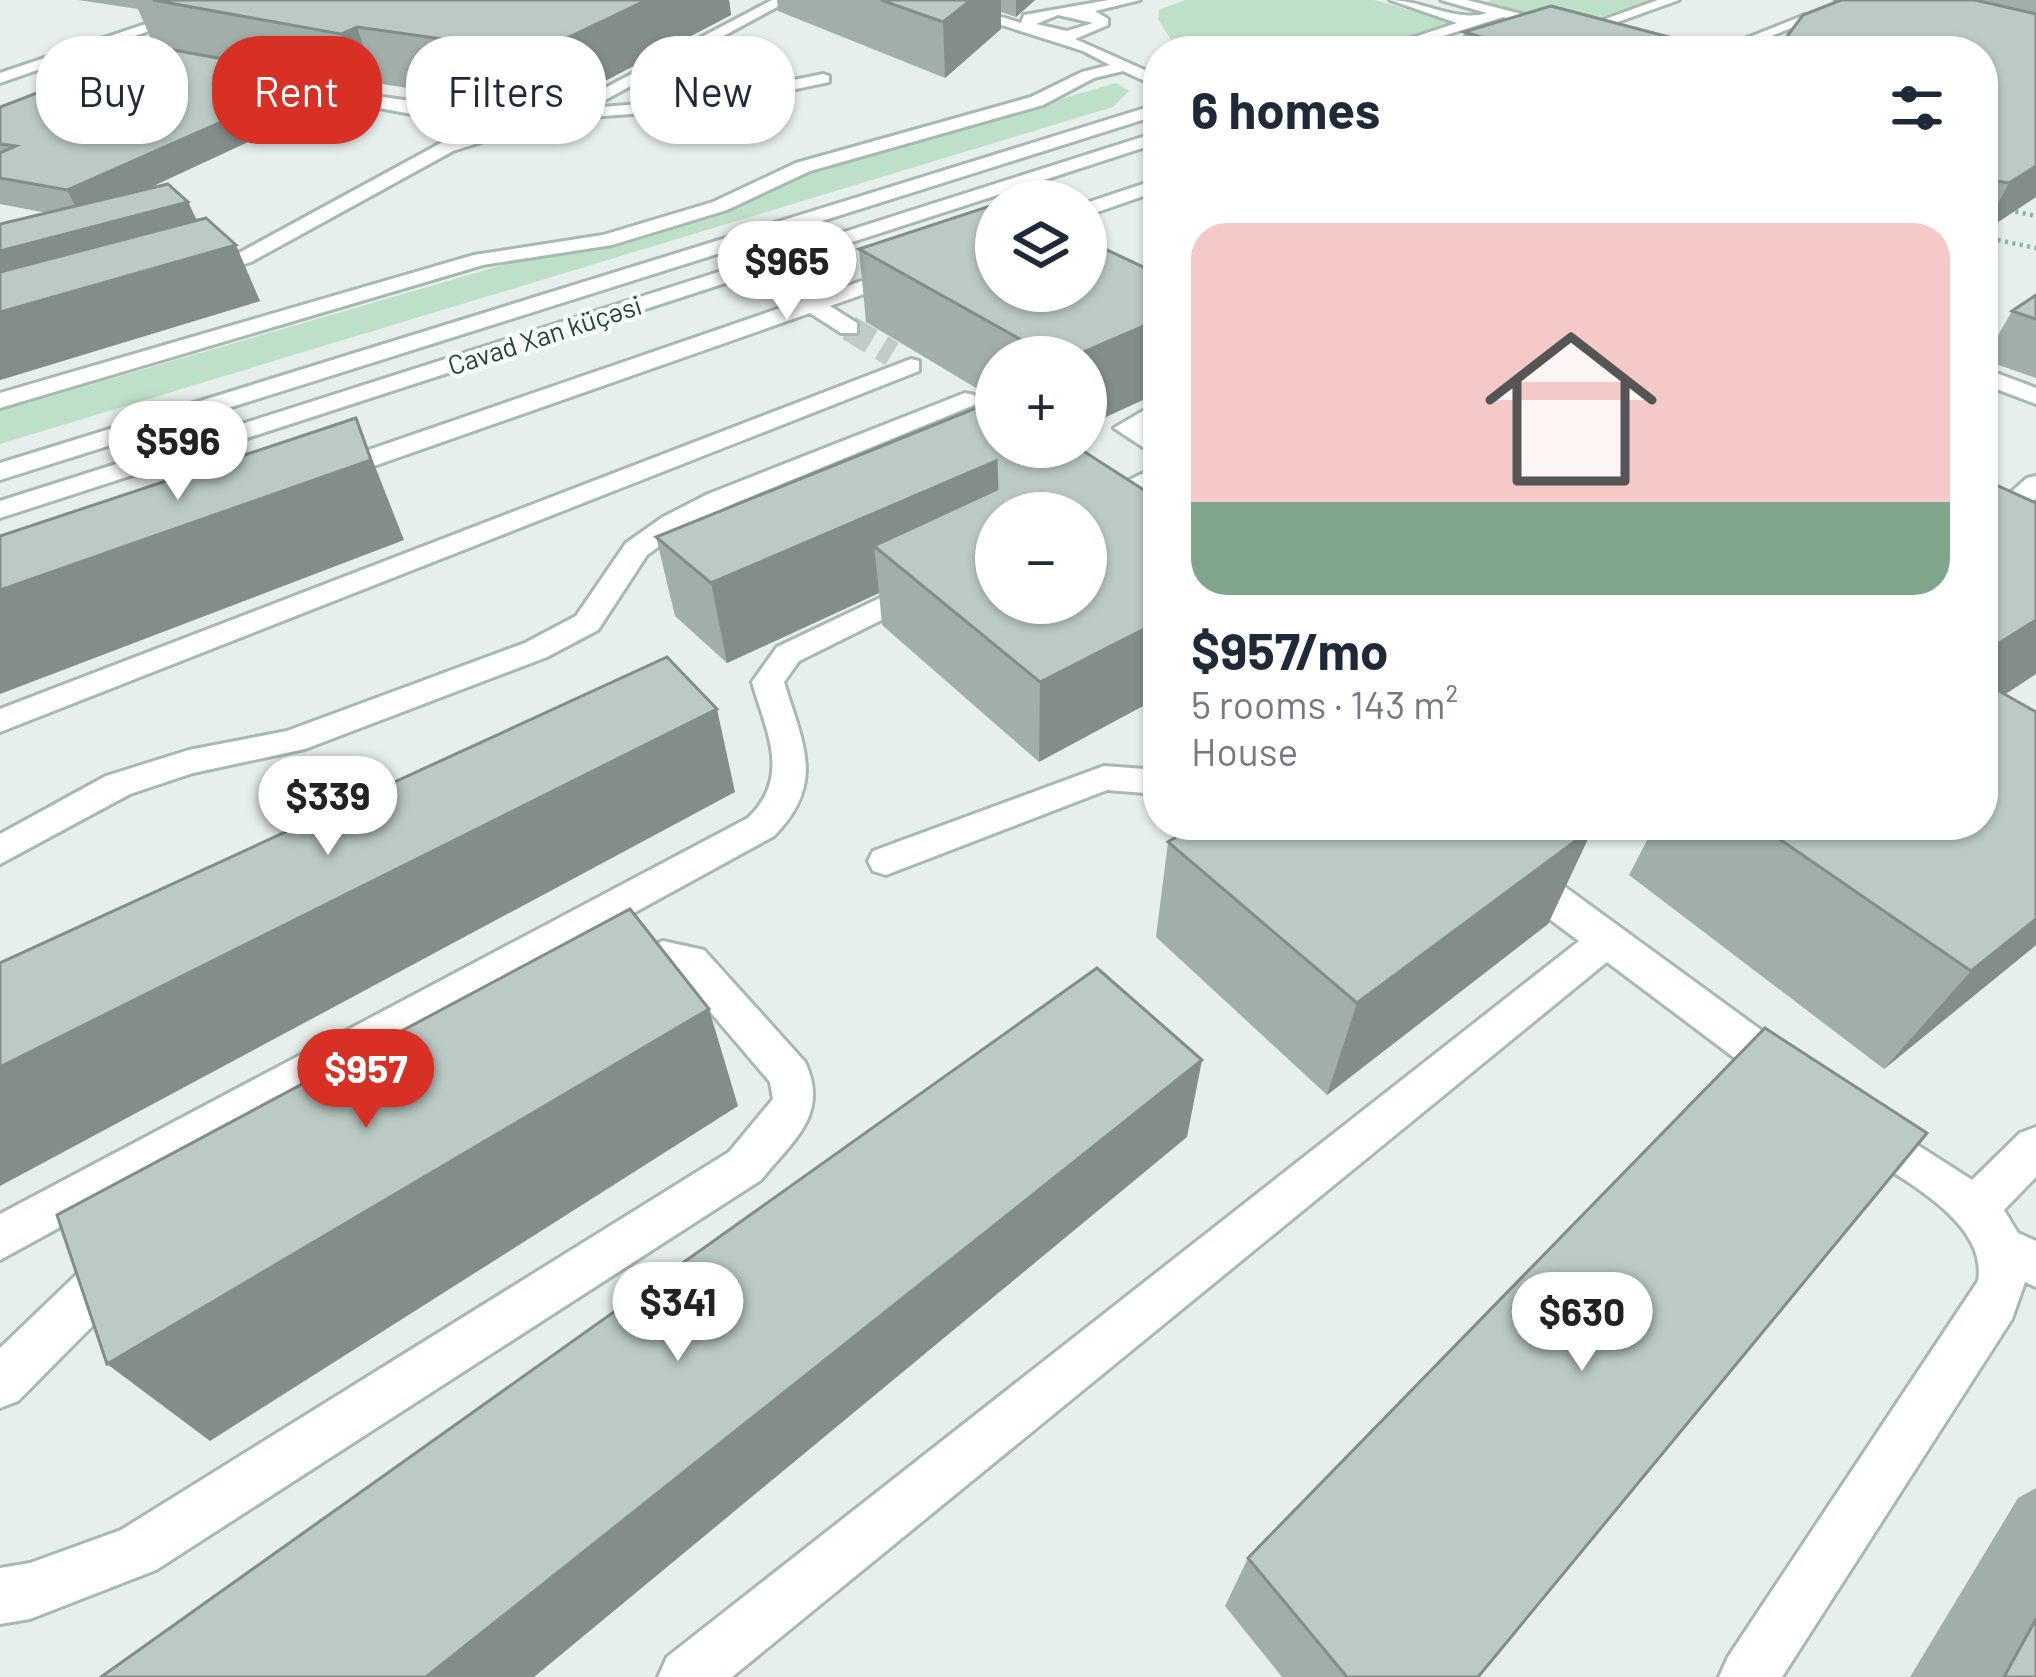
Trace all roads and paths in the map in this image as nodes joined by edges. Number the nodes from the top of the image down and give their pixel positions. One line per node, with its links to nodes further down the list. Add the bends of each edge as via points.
1 (230, 0): 25 (street)
2 (783, 0): 13 (street)
3 (931, 0): 22 (street)
4 (985, 0): 9 (street)
5 (1397, 0): 19 (street)
6 (1448, 0): 16 (street)
7 (1672, 0): 23 (street)
8 (1925, 0): 17 (street)
9 (1006, 3)
10 (1136, 4): 15 (street); 21 (street)
11 (1028, 6): 15 (street)
12 (742, 8): 13 (street)
13 (763, 10): 39 (street)
14 (248, 11): 26 (street)
15 (1071, 11): 21 (street); 22 (street, via 1036,15 1026,22)
16 (1500, 14): 19 (street); 23 (street)
17 (1881, 15): 18 (street); 20 (street)
18 (1848, 18): 24 (street); 30 (street, via 1810,18)
19 (1474, 20): 27 (street); 28 (street, via 1505,29)
20 (1925, 26)
21 (1108, 27): 22 (street, via 1078,34)
22 (1034, 29): 33 (street)
23 (1582, 30): 29 (street)
24 (1896, 33)
25 (127, 36)
26 (174, 36)
27 (1428, 36)
28 (1484, 36)
29 (1608, 36)
30 (1762, 36)
31 (0, 59): 32 (street)
32 (36, 64): 37 (street)
33 (1127, 64): 36 (street); 57 (street, via 1037,100 803,167 656,226 481,260)
34 (188, 69): 35 (street)
35 (202, 72)
36 (1143, 73)
37 (0, 77)
38 (823, 79): 40 (street, via 709,107)
39 (606, 92)
40 (606, 113)
41 (1143, 114): 61 (street, Cavad Xan küçəsi)
42 (1143, 142): 51 (street, Cavad Xan küçəsi)
43 (455, 144): 52 (street, via 244,258)
44 (1143, 190): 45 (street)
45 (1107, 203)
46 (2001, 209): 47 (path)
47 (2036, 216)
48 (1998, 240): 50 (path)
49 (975, 248): 53 (street)
50 (2036, 248)
51 (755, 269): 53 (street); 67 (street, Cavad Xan küçəsi)
52 (173, 280)
53 (812, 304): 54 (street); 62 (street)
54 (849, 328)
55 (1998, 381): 56 (street)
56 (2036, 397)
57 (0, 401)
58 (1143, 418): 59 (street, via 1127,428)
59 (1143, 438)
60 (1081, 470): 65 (street)
61 (0, 472)
62 (307, 480)
63 (2036, 484): 68 (street)
64 (1143, 487): 65 (street)
65 (1129, 499): 66 (street)
66 (1107, 505)
67 (0, 510)
68 (1998, 518)
69 (975, 562): 79 (street, via 788,654 768,682 794,784 782,811 761,827)
70 (0, 721): 73 (street, via 901,360 973,405 674,523 636,549 587,623 536,650 293,741 118,785)
71 (1143, 781): 74 (street, via 1104,778)
72 (1476, 840): 75 (street)
73 (0, 851)
74 (886, 862)
75 (1607, 940): 78 (street); 84 (street)
76 (580, 997): 83 (street, via 663,956 690,961 790,1075 794,1104 745,1166 137,1551)
77 (2036, 1147): 78 (street)
78 (1973, 1210): 81 (street)
79 (0, 1238)
80 (155, 1238): 82 (street)
81 (2019, 1256): 85 (street)
82 (0, 1383)
83 (0, 1596)
84 (687, 1677)
85 (1748, 1677)

